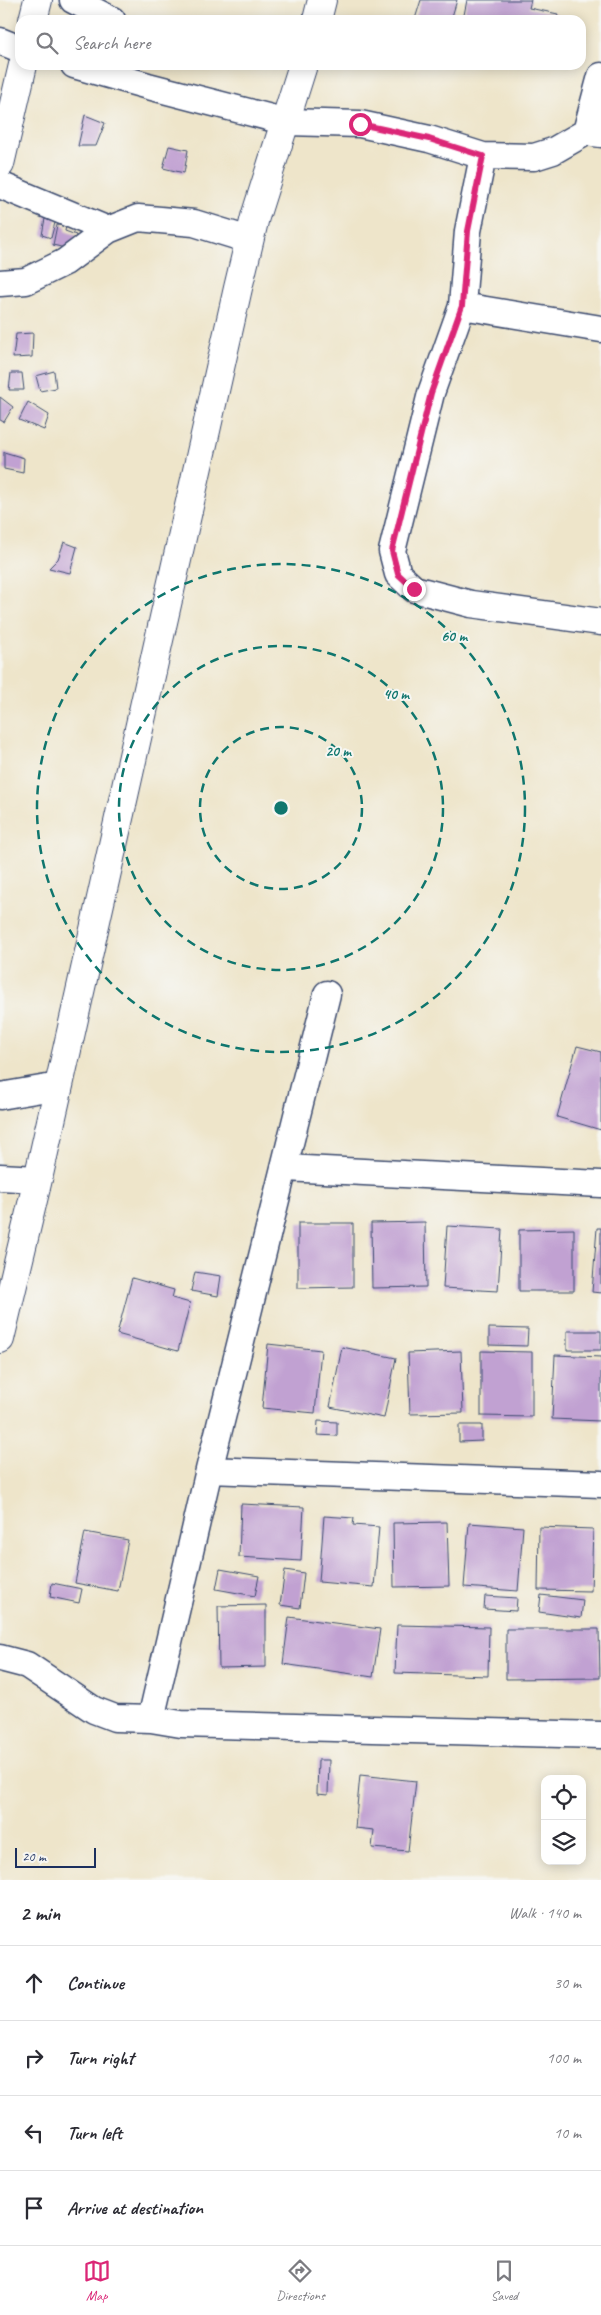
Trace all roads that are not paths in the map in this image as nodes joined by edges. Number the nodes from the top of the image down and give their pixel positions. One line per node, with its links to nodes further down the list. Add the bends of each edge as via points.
1 (38, 0): 3 (main road)
2 (73, 0): 4 (street)
3 (34, 15)
4 (102, 15)
5 (0, 41): 6 (street)
6 (15, 47)
7 (22, 70): 15 (main road)
8 (109, 70): 10 (street)
9 (303, 70): 12 (main road)
10 (151, 76): 12 (street)
11 (601, 76): 13 (street)
12 (287, 122): 14 (street, via 360,124 429,139); 18 (main road)
13 (593, 133): 14 (street, via 534,157)
14 (483, 156): 20 (street, via 468,231)
15 (0, 164)
16 (0, 185): 17 (street)
17 (108, 230): 18 (street, via 138,218 194,223); 19 (street, via 65,262 26,281)
18 (249, 240): 24 (main road)
19 (0, 283)
20 (462, 306): 21 (street); 22 (street, via 431,393 392,551 398,574 414,589 471,604)
21 (601, 329)
22 (601, 622)
23 (327, 994): 26 (street)
24 (59, 1086): 25 (street); 28 (main road)
25 (0, 1096)
26 (285, 1168): 29 (street); 31 (street)
27 (0, 1178): 28 (street)
28 (38, 1179): 30 (main road)
29 (601, 1184)
30 (0, 1339)
31 (209, 1470): 32 (street); 34 (street)
32 (601, 1484)
33 (0, 1658): 34 (street, via 27,1665 94,1710 115,1718)
34 (151, 1719): 35 (street, via 181,1724)
35 (601, 1735)

